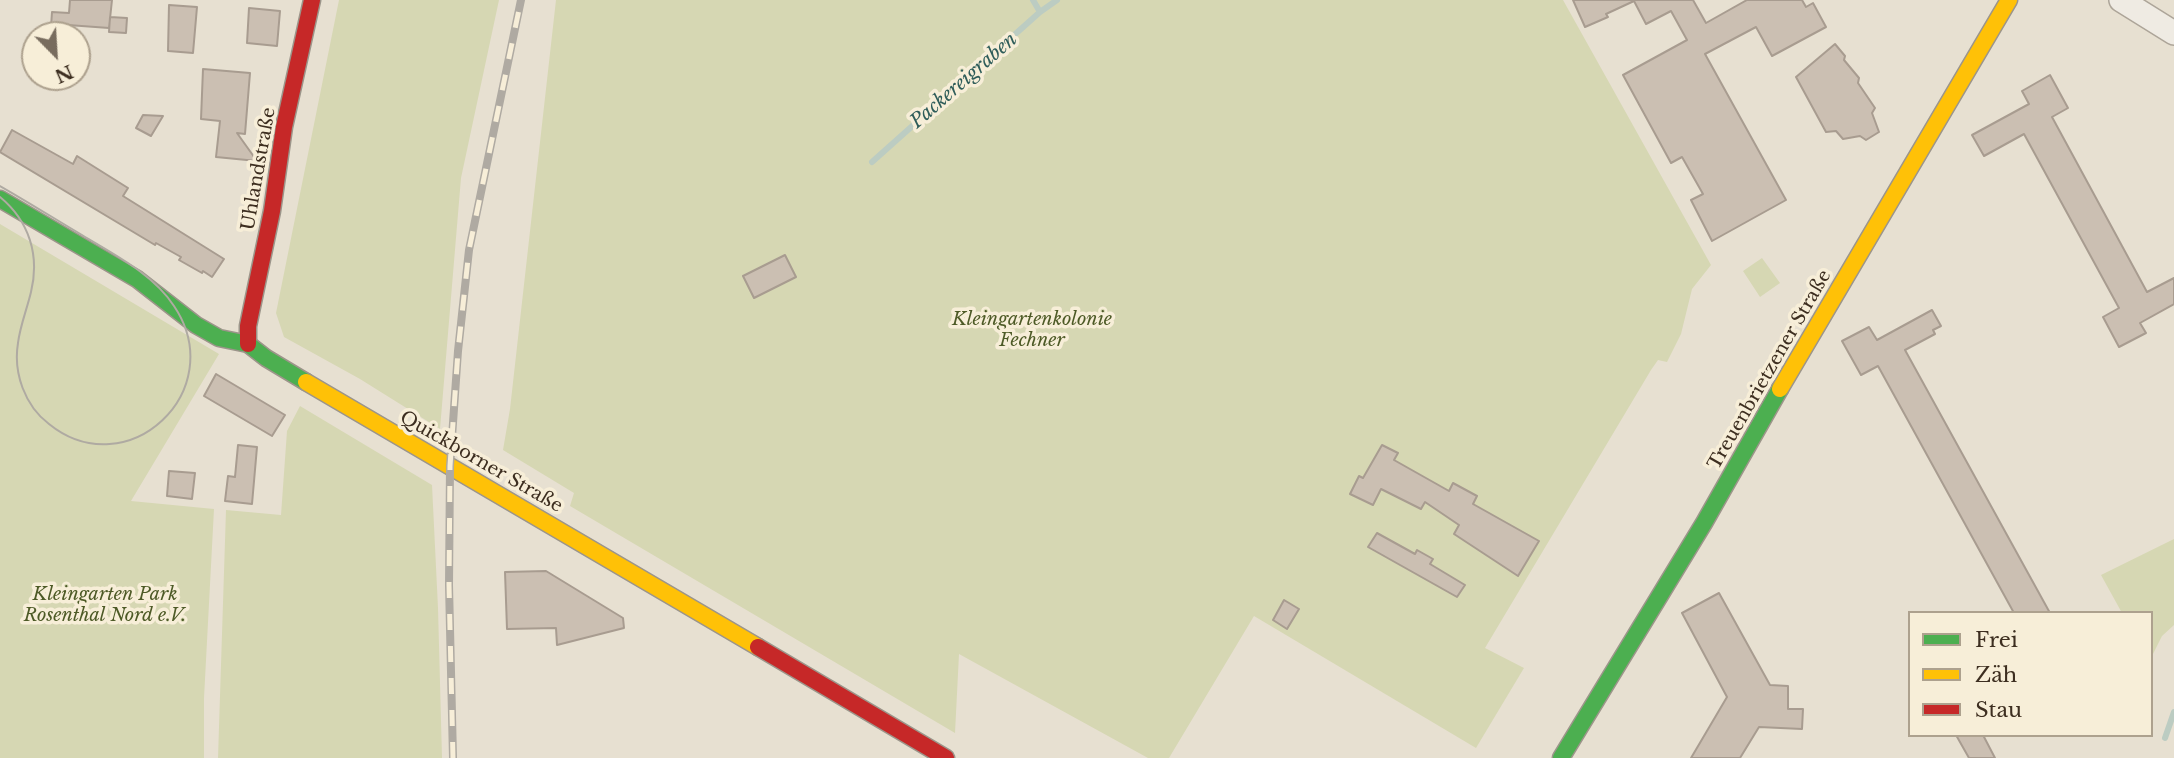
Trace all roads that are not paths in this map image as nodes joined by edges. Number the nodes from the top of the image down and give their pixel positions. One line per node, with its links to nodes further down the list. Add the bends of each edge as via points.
1 (312, 0): 6 (street, Uhlandstraße, via 281,144)
2 (2009, 0): 8 (street, Treuenbrietzener Straße, via 1704,523)
3 (2121, 0): 4 (street)
4 (2174, 33)
5 (0, 199): 6 (street, Quickborner Straße, via 137,279 196,325 219,338)
6 (248, 344): 7 (street, Quickborner Straße)
7 (946, 758)
8 (1561, 758)

